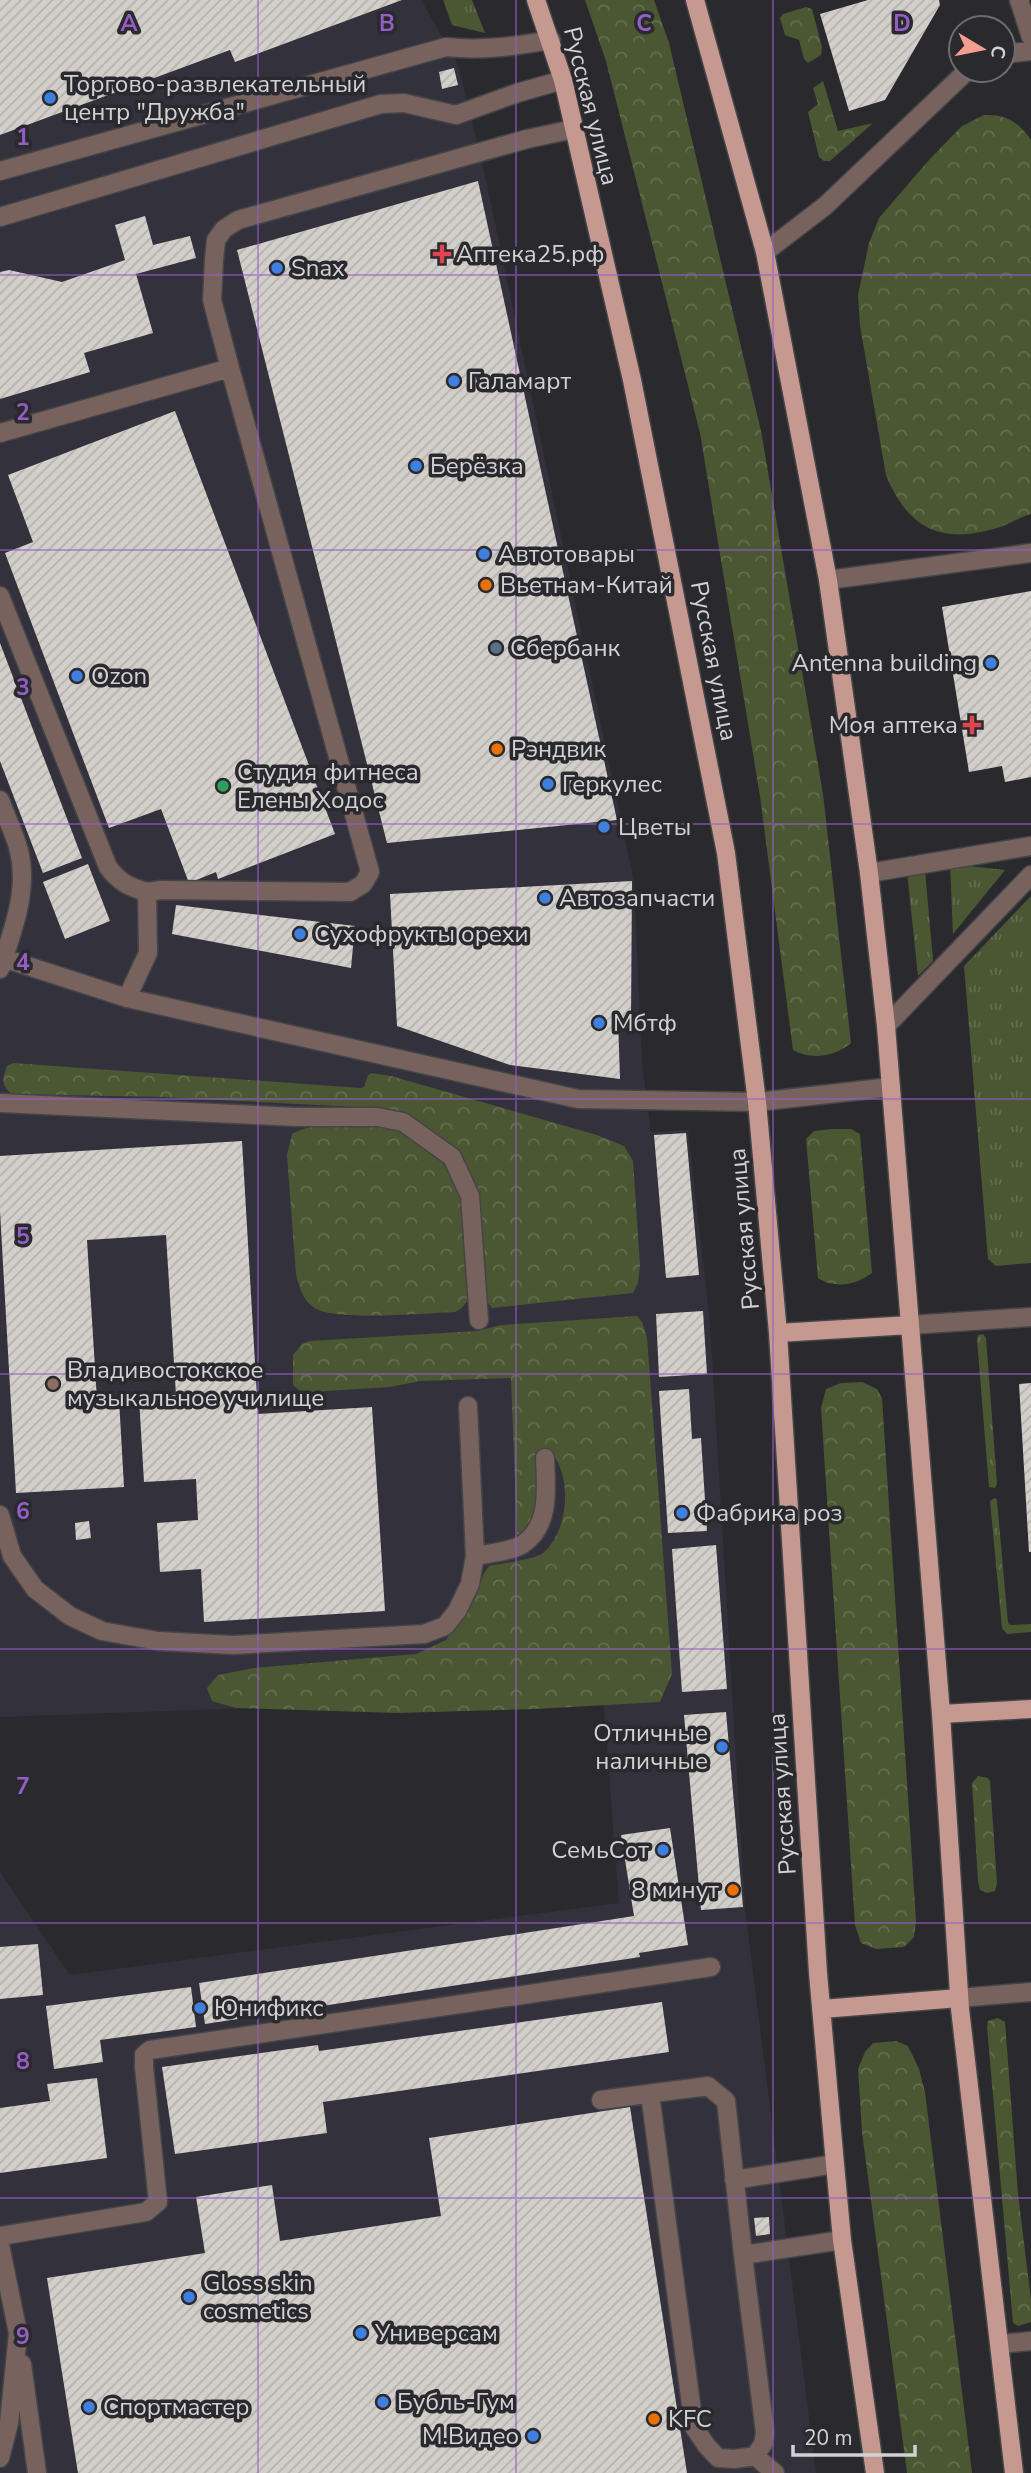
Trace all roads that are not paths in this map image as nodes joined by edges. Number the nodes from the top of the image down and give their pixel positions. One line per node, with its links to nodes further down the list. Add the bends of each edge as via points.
1 (536, 0): 5 (main road, Русская улица)
2 (695, 0): 11 (main road)
3 (1019, 0): 4 (street)
4 (1031, 37)
5 (551, 40): 6 (main road, Русская улица); 9 (street, via 503,48 446,47)
6 (563, 80): 8 (main road, Русская улица); 10 (street, via 456,116 404,103 380,104)
7 (953, 84): 11 (street, via 825,206)
8 (574, 129): 12 (street, via 238,219 216,240 212,300); 26 (main road, Русская улица, via 632,380 726,853)
9 (0, 171)
10 (0, 217)
11 (765, 252): 15 (main road)
12 (230, 368): 13 (street); 21 (street, via 370,872 363,884 350,892)
13 (0, 433)
14 (1031, 553): 15 (street)
15 (828, 580): 19 (main road)
16 (0, 596): 21 (street, via 108,867 127,886)
17 (0, 800): 22 (street, via 20,853 22,880 18,912)
18 (1031, 846): 19 (street)
19 (869, 873): 24 (main road)
20 (1031, 875): 24 (street)
21 (147, 892): 23 (street, via 148,953)
22 (1, 961): 23 (street)
23 (127, 998): 26 (street, via 578,1099)
24 (886, 1026): 25 (main road)
25 (891, 1087): 26 (street); 30 (main road)
26 (757, 1102): 31 (main road, Русская улица)
27 (0, 1103): 29 (street, via 377,1117 403,1122 452,1157 470,1196)
28 (1031, 1317): 30 (street)
29 (479, 1320)
30 (910, 1325): 31 (main road); 37 (main road)
31 (778, 1333): 41 (main road, Русская улица)
32 (468, 1406): 35 (street)
33 (545, 1458): 35 (street, via 547,1499 537,1531 521,1546)
34 (0, 1515): 35 (street, via 12,1556 35,1589 70,1616 102,1631 158,1641 233,1645 424,1634 445,1626 457,1611 470,1584)
35 (475, 1556)
36 (1031, 1709): 37 (main road)
37 (941, 1714): 40 (main road)
38 (711, 1967): 46 (street, via 150,2050 144,2054 144,2067 158,2202 146,2212)
39 (1031, 1992): 40 (street)
40 (959, 1998): 41 (main road); 52 (main road)
41 (822, 2009): 44 (main road, Русская улица)
42 (650, 2094): 43 (street); 45 (street, via 708,2086 726,2101); 54 (street, via 694,2427 718,2458)
43 (601, 2100)
44 (835, 2164): 45 (street); 47 (main road, Русская улица)
45 (734, 2180): 49 (street)
46 (0, 2236)
47 (842, 2240): 49 (street); 57 (main road, Русская улица)
48 (0, 2245): 50 (street)
49 (743, 2255): 54 (street, via 765,2432 763,2444)
50 (18, 2333): 53 (street, via 9,2423); 55 (street)
51 (1031, 2341): 52 (street)
52 (1000, 2344): 58 (main road)
53 (0, 2458)
54 (748, 2462): 56 (street)
55 (37, 2473)
56 (775, 2473)
57 (875, 2473)
58 (1014, 2473)

